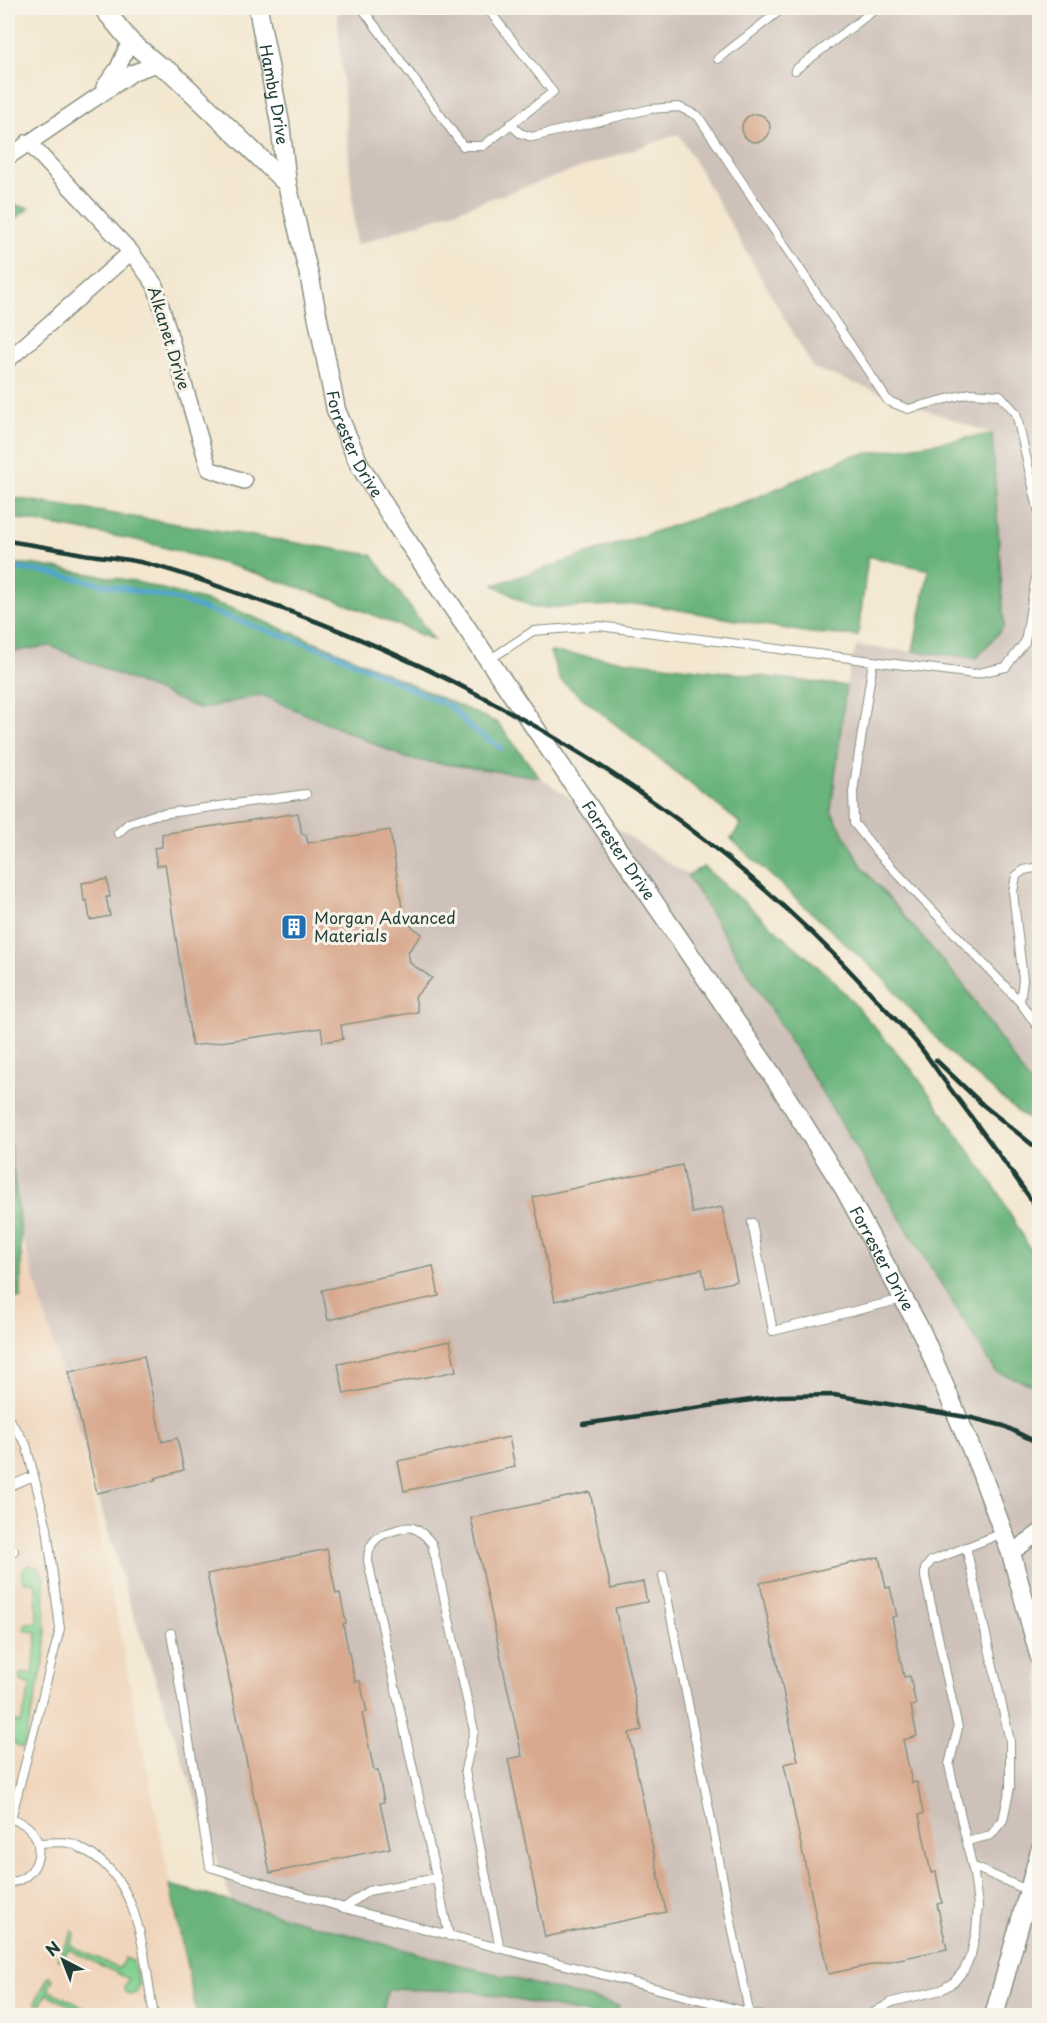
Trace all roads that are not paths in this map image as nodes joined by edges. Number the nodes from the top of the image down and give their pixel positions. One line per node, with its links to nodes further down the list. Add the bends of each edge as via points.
1 (258, 8): 15 (street, Hamby Drive, via 280,123)
2 (362, 8): 12 (lane, via 464,146 483,146)
3 (487, 8): 12 (lane, via 553,92)
4 (783, 8): 8 (lane)
5 (877, 8): 10 (lane)
6 (105, 9): 7 (street); 9 (street, via 164,56)
7 (130, 41): 9 (street); 11 (street, via 118,68)
8 (718, 59)
9 (165, 69): 11 (street, via 134,72); 15 (street)
10 (795, 70)
11 (99, 94): 13 (street)
12 (510, 124): 19 (lane, via 520,134 532,137 650,109 680,108 698,116 888,401 909,409 970,393 1000,395 1016,413)
13 (28, 142): 14 (street); 16 (street, Alkanet Drive)
14 (8, 157)
15 (287, 184): 21 (street, Forrester Drive, via 336,410 352,449 372,488)
16 (131, 252): 17 (street); 18 (street, Alkanet Drive, via 155,285 209,469)
17 (8, 360)
18 (244, 481)
19 (1040, 517)
20 (1040, 553): 22 (lane, via 1025,642 1006,667 974,674)
21 (489, 660): 22 (lane, via 533,631 598,626); 29 (street, Forrester Drive, via 777,1082 845,1190)
22 (873, 661): 26 (lane, via 853,792 854,823)
23 (306, 794): 24 (lane, via 154,815 129,823)
24 (118, 833)
25 (1040, 867): 26 (lane, via 1016,876 1013,892 1023,980)
26 (1020, 1002): 27 (lane)
27 (1040, 1030)
28 (752, 1223): 29 (lane, via 773,1331)
29 (905, 1299): 34 (street, Forrester Drive, via 957,1415)
30 (8, 1418): 31 (lane, via 26,1444)
31 (33, 1476): 32 (lane); 40 (lane, via 49,1538 60,1629)
32 (8, 1487)
33 (1040, 1532): 36 (street)
34 (1003, 1533): 35 (lane); 36 (street, Forrester Drive)
35 (966, 1547): 41 (lane, via 1011,1741 1010,1787 1003,1820 991,1835); 41 (lane, via 931,1561 925,1577 958,1728 949,1765)
36 (1011, 1553): 39 (street, Forrester Drive)
37 (663, 1576): 51 (lane)
38 (171, 1633): 48 (lane, via 210,1867)
39 (1040, 1658)
40 (9, 1819): 42 (lane, via 27,1827)
41 (967, 1841): 44 (lane)
42 (38, 1844): 46 (lane, via 34,1868 22,1879); 52 (lane, via 70,1843 94,1855 112,1871 131,1901)
43 (1040, 1851): 47 (street)
44 (972, 1866): 47 (lane); 54 (lane, via 978,1906 976,1932 964,1970 941,1990 892,2002)
45 (437, 1878): 48 (lane, via 368,1891); 49 (lane); 50 (lane, via 368,1561 368,1550 380,1535 407,1527 426,1536 432,1544 474,1731 465,1770)
46 (8, 1883)
47 (1029, 1891): 55 (street)
48 (344, 1908): 49 (lane)
49 (449, 1936): 50 (lane)
50 (500, 1949): 51 (lane)
51 (749, 2012): 53 (lane)
52 (154, 2016)
53 (764, 2016)
54 (868, 2016)
55 (994, 2016)

